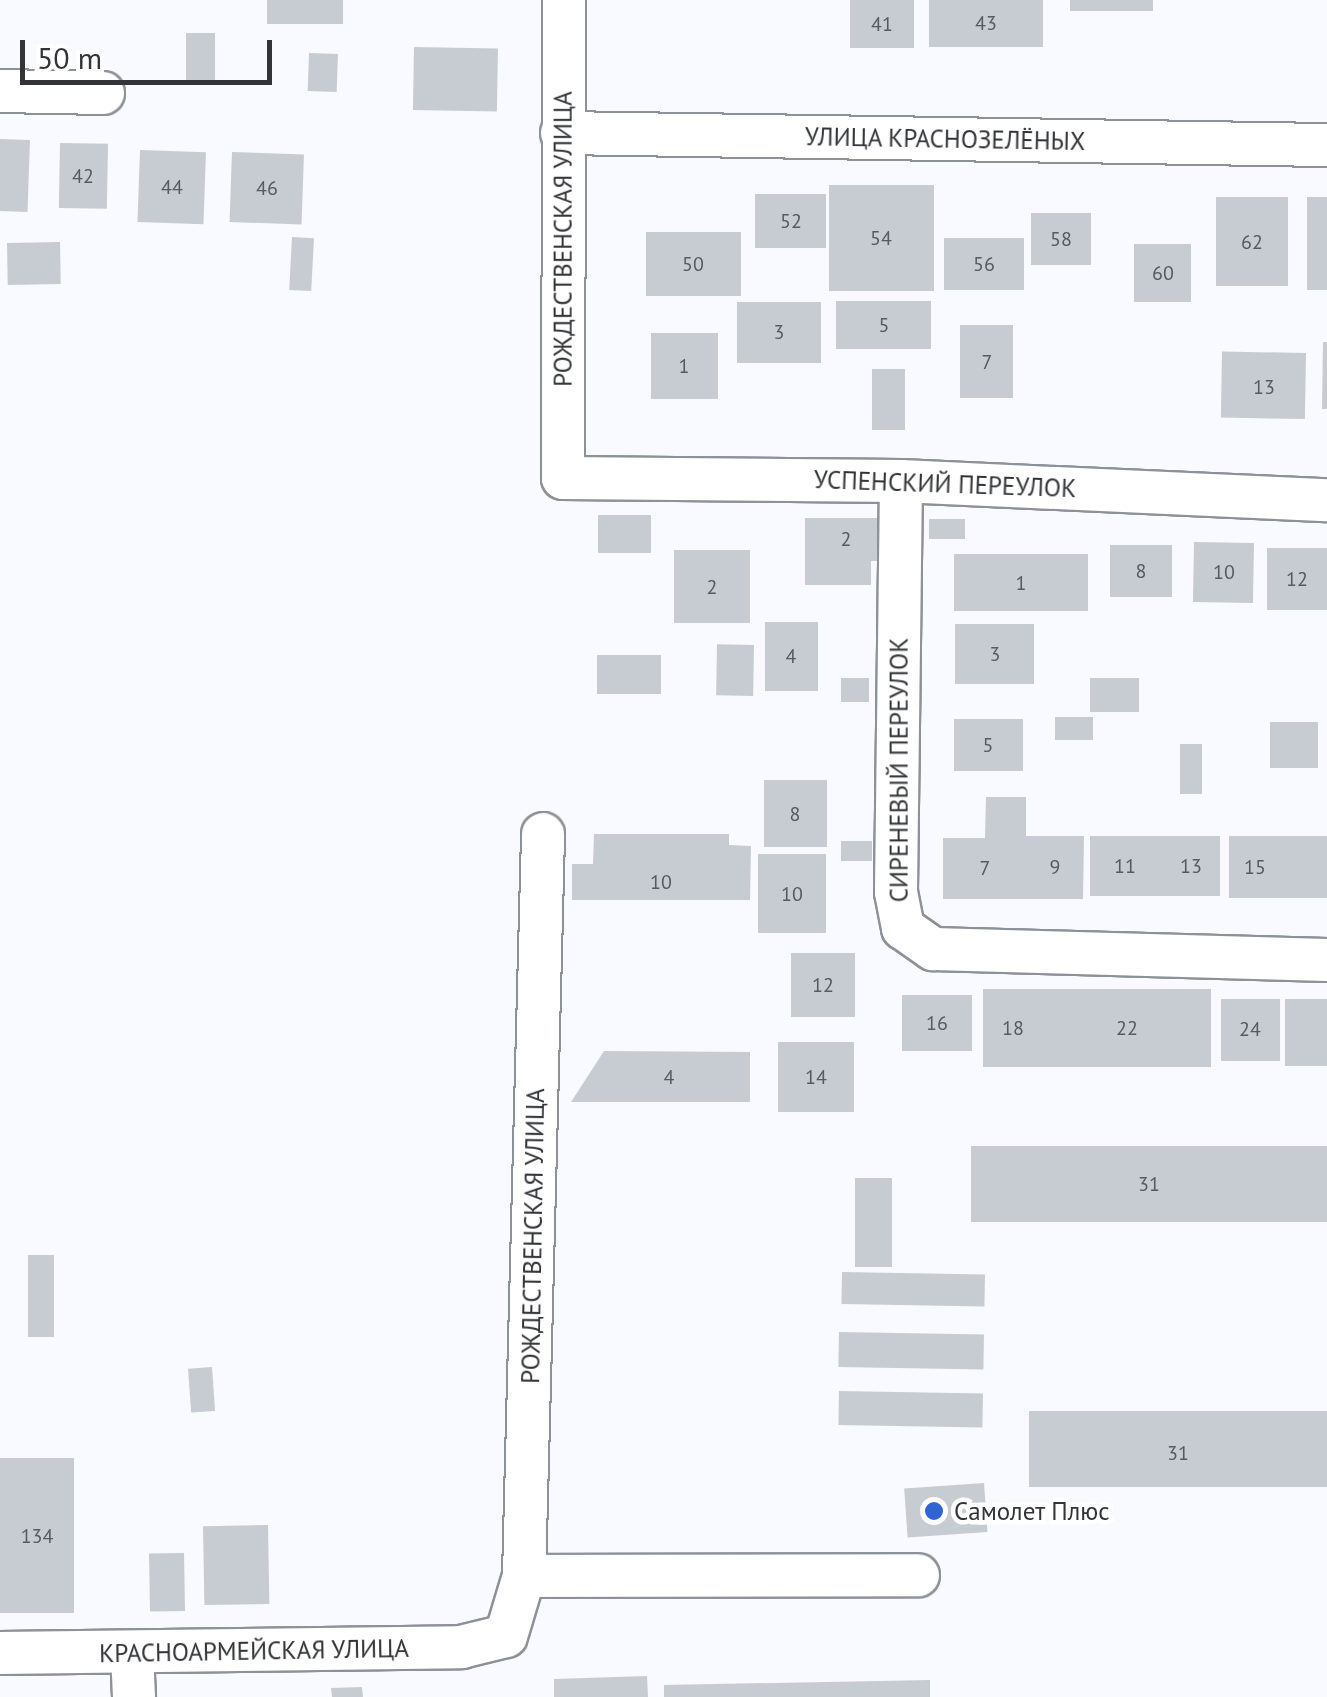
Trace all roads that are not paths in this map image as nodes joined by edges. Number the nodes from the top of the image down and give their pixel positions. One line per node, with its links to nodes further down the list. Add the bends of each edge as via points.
1 (564, 0): 4 (street, РОЖДЕСТВЕНСКАЯ УЛИЦА)
2 (0, 92): 3 (street)
3 (103, 93)
4 (562, 133): 5 (street, УЛИЦА КРАСНОЗЕЛЁНЫХ); 6 (street, РОЖДЕСТВЕНСКАЯ УЛИЦА)
5 (1327, 145)
6 (563, 478): 7 (street, УСПЕНСКИЙ ПЕРЕУЛОК)
7 (901, 480): 8 (street, УСПЕНСКИЙ ПЕРЕУЛОК); 10 (street, СИРЕНЕВЫЙ ПЕРЕУЛОК, via 896,892 902,928 933,950)
8 (1327, 500)
9 (543, 834): 12 (street, РОЖДЕСТВЕНСКАЯ УЛИЦА)
10 (1327, 960)
11 (918, 1575): 12 (street)
12 (524, 1576): 13 (street, РОЖДЕСТВЕНСКАЯ УЛИЦА)
13 (506, 1636): 15 (street, КРАСНОАРМЕЙСКАЯ УЛИЦА, via 461,1647)
14 (0, 1653): 15 (street, КРАСНОАРМЕЙСКАЯ УЛИЦА)
15 (132, 1654): 16 (street)
16 (134, 1697)

